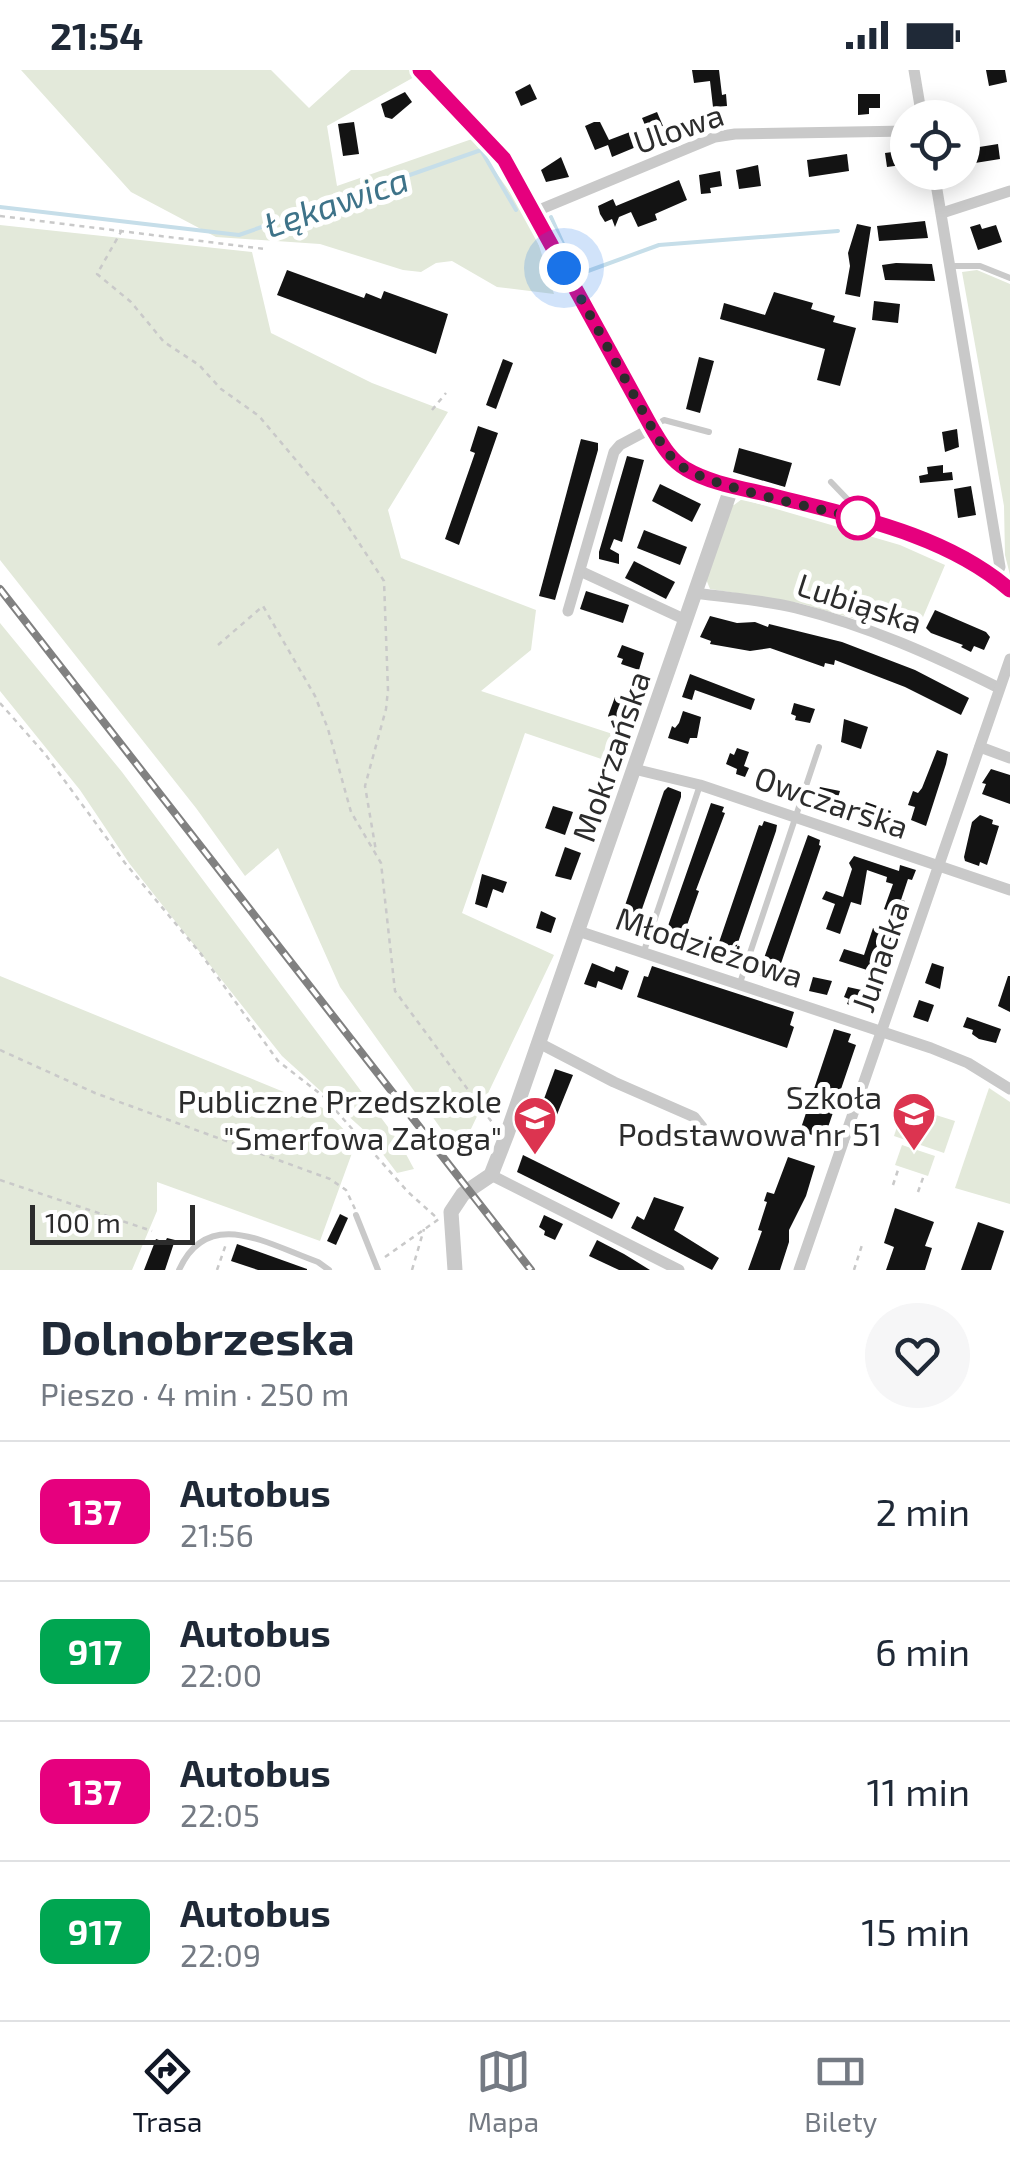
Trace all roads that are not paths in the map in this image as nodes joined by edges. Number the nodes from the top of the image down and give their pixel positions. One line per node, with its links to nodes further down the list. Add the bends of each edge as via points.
1 (420, 70): 7 (street, via 504,159)
2 (914, 70): 3 (street)
3 (919, 100)
4 (890, 131): 7 (street, Ulowa, via 715,137)
5 (937, 190): 8 (street)
6 (1010, 191): 8 (street)
7 (534, 212): 11 (street)
8 (942, 214): 9 (street)
9 (951, 266): 10 (lane, via 980,266); 17 (street, via 1000,567)
10 (1010, 278)
11 (652, 428): 12 (lane, via 664,420); 14 (street, via 682,467); 16 (street, via 614,452)
12 (709, 432)
13 (831, 482): 15 (lane, via 855,507)
14 (732, 486): 15 (street); 19 (street, Mokrzańska)
15 (854, 517): 17 (street, via 937,545)
16 (580, 571): 20 (street); 21 (street)
17 (995, 577): 18 (street)
18 (1010, 590)
19 (696, 593): 21 (street, Mokrzańska); 23 (street, Lubiąska, via 852,624 916,646)
20 (568, 611)
21 (686, 620): 27 (street, Mokrzańska)
22 (1010, 659): 23 (street, Junacka)
23 (1000, 688): 25 (street, Junacka)
24 (820, 747): 29 (lane)
25 (980, 747): 26 (street); 30 (street, Junacka)
26 (1010, 758)
27 (634, 769): 28 (street, Owczarska); 32 (street, Mokrzańska)
28 (700, 785): 29 (street, Owczarska); 33 (lane)
29 (796, 818): 30 (street, Owczarska); 34 (lane)
30 (939, 866): 31 (street, Owczarska); 35 (street, Junacka)
31 (1010, 890)
32 (578, 931): 33 (street, Młodzieżowa); 36 (street, Mokrzańska)
33 (644, 952): 34 (street, Młodzieżowa)
34 (740, 984): 35 (street, Młodzieżowa)
35 (882, 1032): 37 (street, Młodzieżowa, via 968,1063); 46 (street, Junacka)
36 (539, 1044): 38 (street, via 694,1117); 39 (street, Mokrzańska)
37 (1010, 1089)
38 (702, 1127)
39 (491, 1175): 44 (street, Mokrzańska, via 463,1194 444,1220); 45 (street)
40 (356, 1215): 41 (lane)
41 (376, 1266)
42 (179, 1270): 43 (lane, via 200,1240 233,1232)
43 (329, 1270)
44 (454, 1270)
45 (679, 1270)
46 (799, 1270)

